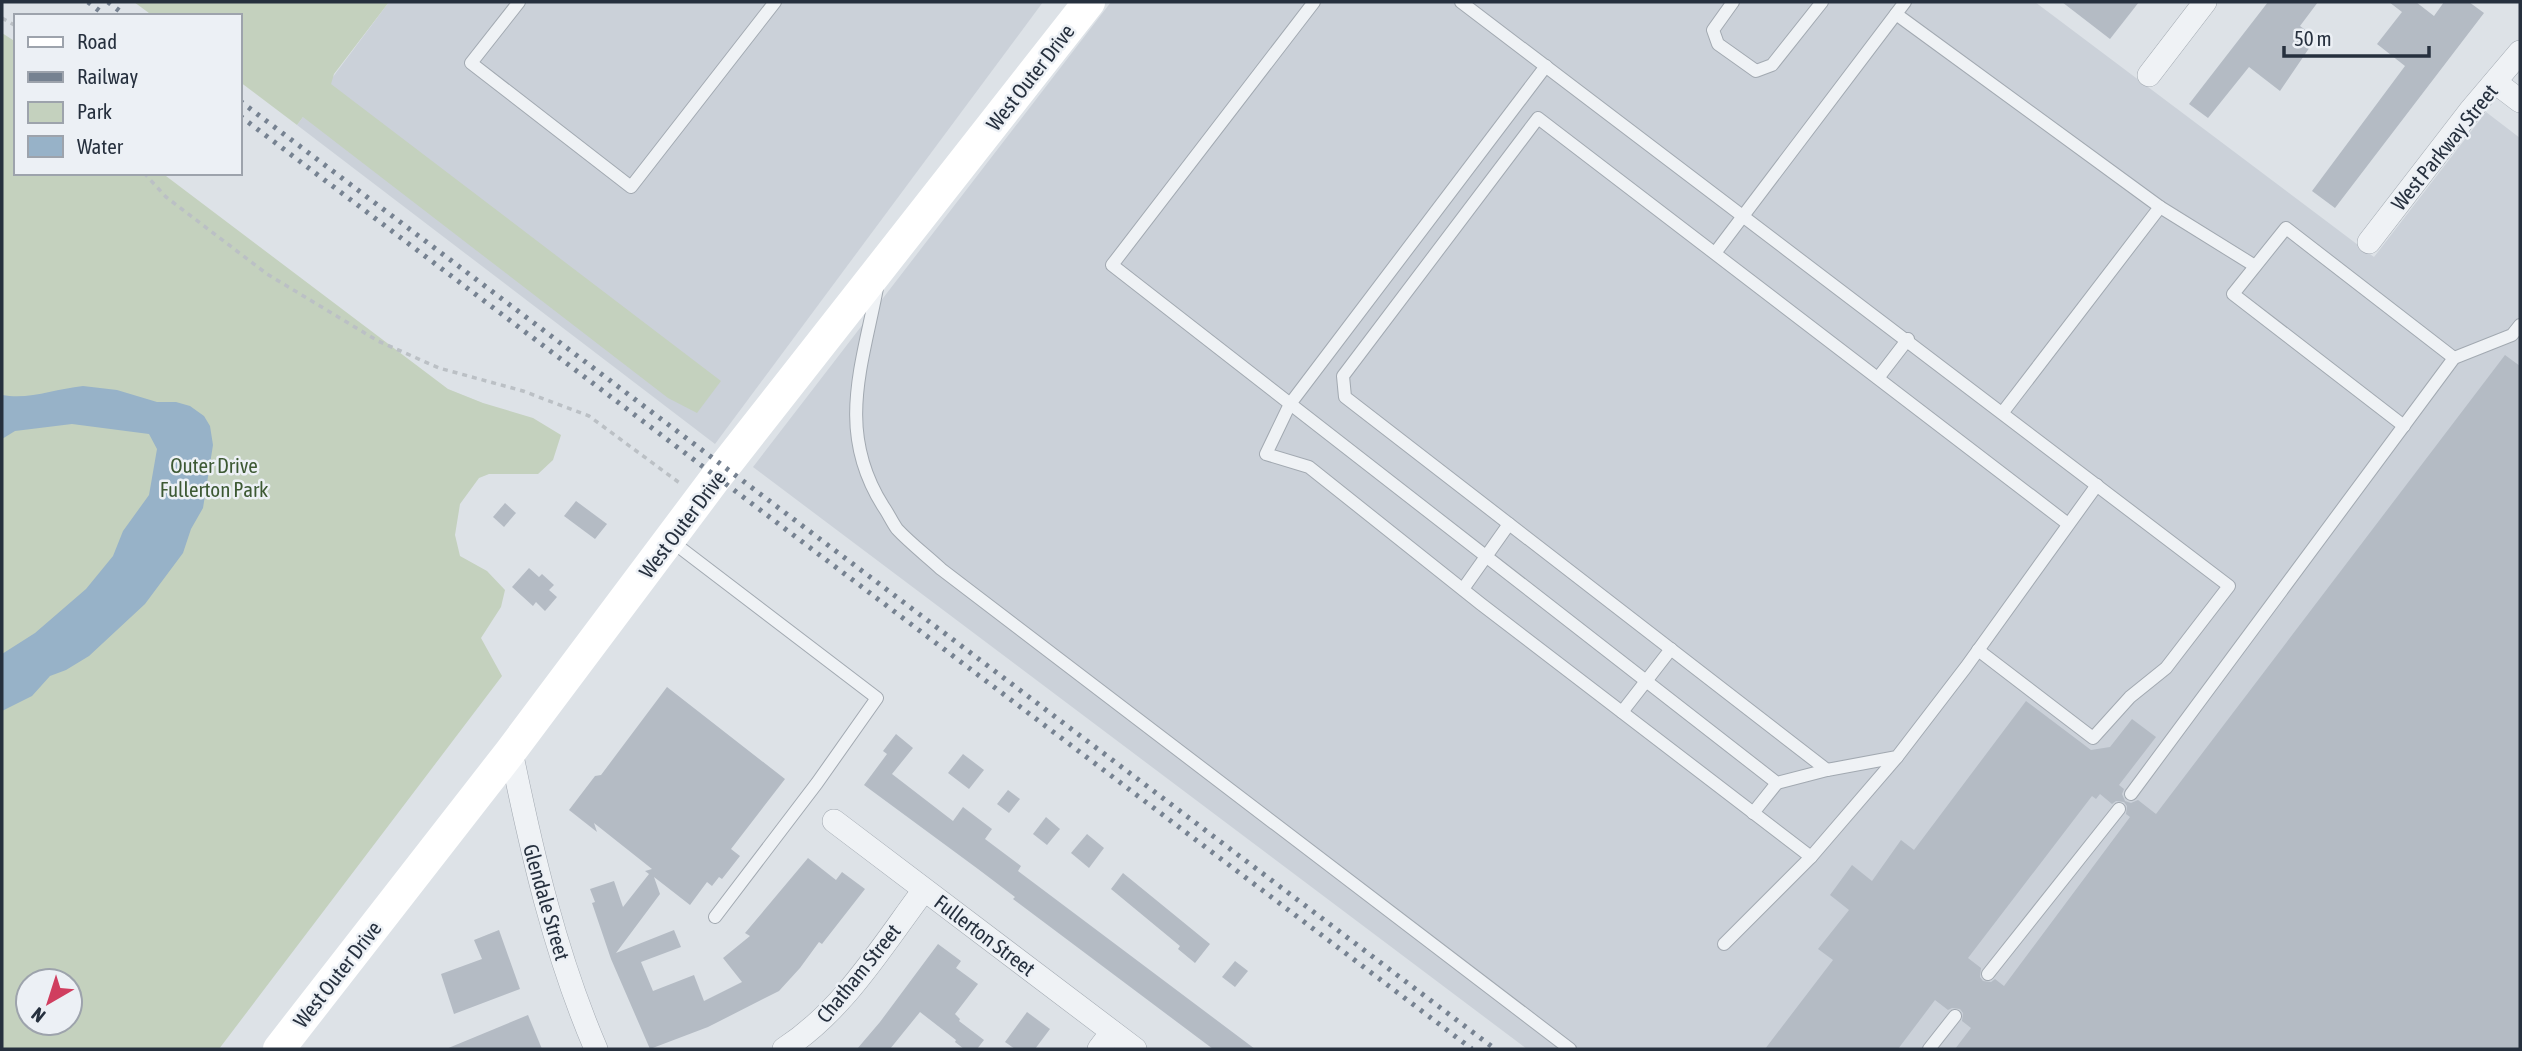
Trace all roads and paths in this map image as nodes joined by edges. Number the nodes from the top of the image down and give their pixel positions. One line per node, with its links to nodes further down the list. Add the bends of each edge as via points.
1 (519, 2): 2 (lane, via 471,63 631,187)
2 (775, 2)
3 (1089, 2): 21 (main road, West Outer Drive)
4 (1314, 2): 27 (lane, via 1112,265)
5 (1461, 2): 12 (lane)
6 (1733, 2): 7 (lane, via 1713,30 1718,44 1756,71 1772,65)
7 (1822, 2)
8 (1905, 2): 10 (lane)
9 (2204, 2): 13 (street)
10 (1896, 14): 17 (lane); 18 (lane)
11 (2520, 52): 14 (street, West Parkway Street)
12 (1546, 66): 18 (lane); 27 (lane)
13 (2149, 75)
14 (2495, 82): 15 (street); 19 (street, West Parkway Street)
15 (2520, 101)
16 (146, 175): 31 (path, via 166,197 267,274 378,341 439,368 523,391 589,416)
17 (2160, 207): 22 (lane); 28 (lane)
18 (1743, 215): 20 (lane); 24 (lane)
19 (2369, 242)
20 (1715, 253): 26 (lane); 32 (lane, via 1538,118 1343,376 1345,397)
21 (882, 266): 31 (main road, West Outer Drive); 60 (lane, via 856,395 855,423 860,457 897,528 941,569)
22 (2255, 266): 25 (lane, via 2286,228); 29 (lane, via 2234,294)
23 (2520, 325): 25 (lane, via 2512,335)
24 (1908, 339): 26 (lane); 28 (lane)
25 (2454, 358): 29 (lane)
26 (1878, 378): 33 (lane)
27 (1290, 404): 35 (lane); 36 (lane, via 1266,454 1309,467)
28 (2003, 411): 30 (lane)
29 (2404, 426): 45 (lane)
30 (2097, 485): 33 (lane); 38 (lane, via 2229,586 2166,668 2130,697 2093,738)
31 (701, 498): 34 (main road, West Outer Drive)
32 (1509, 524): 35 (lane); 37 (lane)
33 (2068, 524): 38 (lane)
34 (670, 540): 41 (main road, West Outer Drive); 51 (lane, via 877,698)
35 (1487, 558): 36 (lane); 39 (lane)
36 (1463, 589): 40 (lane)
37 (1671, 649): 39 (lane); 43 (lane)
38 (1978, 650): 42 (lane)
39 (1646, 681): 40 (lane); 44 (lane)
40 (1622, 712): 47 (lane)
41 (511, 751): 56 (main road, West Outer Drive); 57 (street, Glendale Street, via 534,862 575,1001)
42 (1898, 757): 43 (lane); 49 (lane)
43 (1827, 771): 44 (lane)
44 (1777, 783): 47 (lane)
45 (2131, 794)
46 (2119, 809): 53 (lane)
47 (1753, 813): 49 (lane)
48 (834, 821): 50 (street, Fullerton Street)
49 (1811, 857): 52 (lane)
50 (924, 890): 55 (street, Fullerton Street); 58 (street, Chatham Street, via 844,998)
51 (715, 917)
52 (1724, 944)
53 (1988, 974)
54 (1955, 1016): 61 (lane)
55 (1106, 1041): 59 (street, Fullerton Street)
56 (279, 1049)
57 (596, 1049)
58 (784, 1049)
59 (1135, 1049)
60 (1570, 1049)
61 (1930, 1049)

